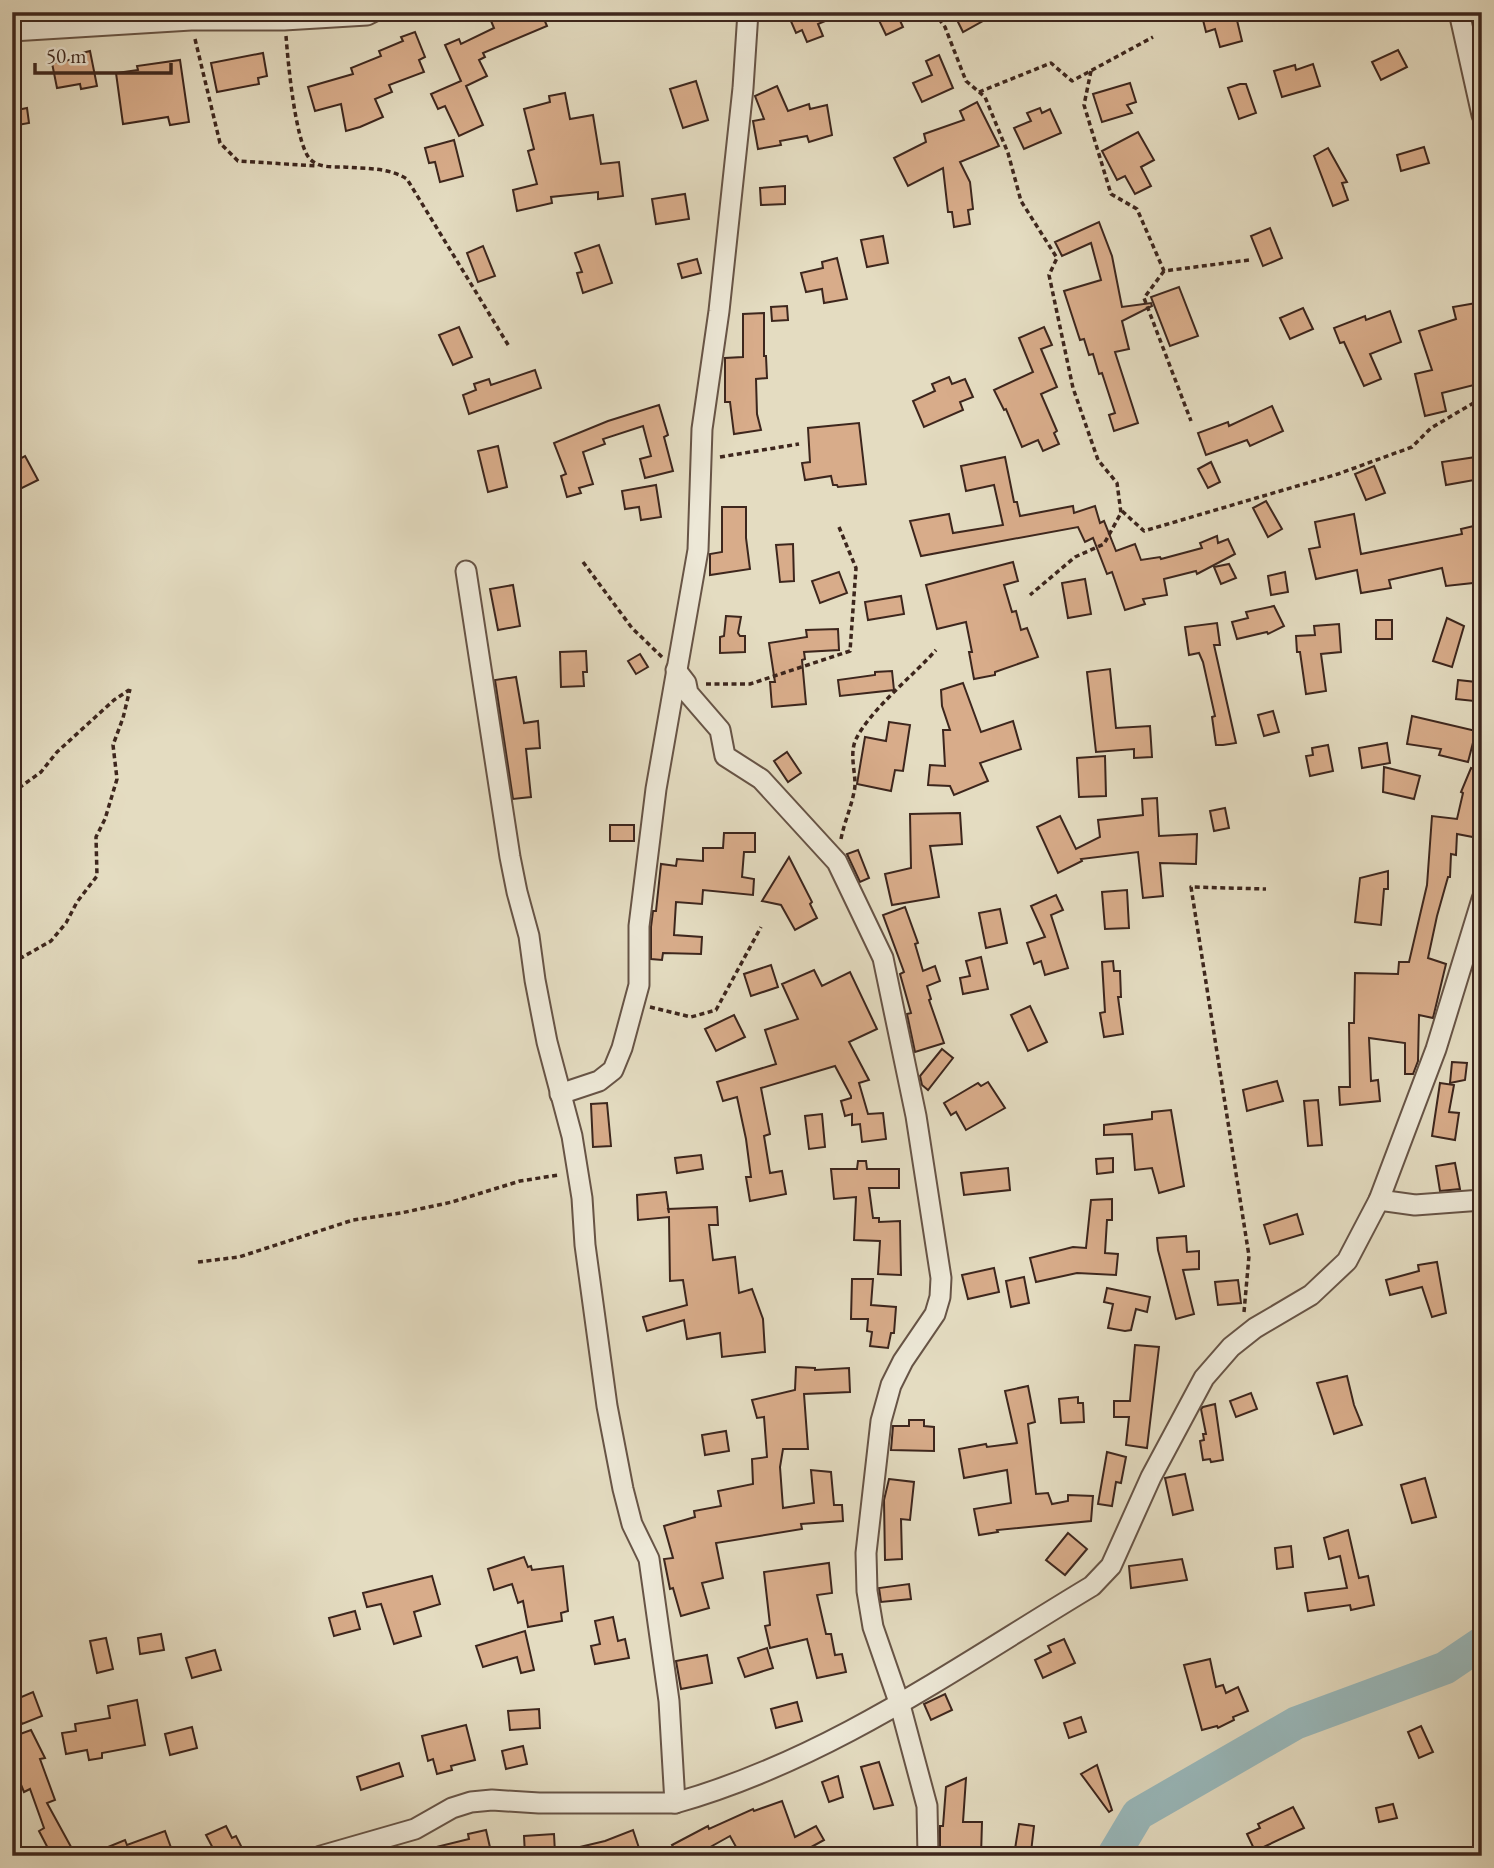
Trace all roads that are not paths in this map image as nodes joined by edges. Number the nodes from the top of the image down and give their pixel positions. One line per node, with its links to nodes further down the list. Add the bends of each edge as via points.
1 (373, 12): 4 (street)
2 (748, 12): 7 (street, via 722,284 702,429 698,550)
3 (1458, 12): 5 (street)
4 (12, 32)
5 (1482, 116)
6 (466, 571): 9 (street, via 510,856)
7 (681, 677): 9 (street, via 656,789 639,926 639,985 622,1048 613,1070 599,1081); 12 (street, via 688,693 720,730 726,756 761,779 837,862 883,958 916,1116 941,1278 934,1314 902,1361 881,1421 866,1553 873,1627)
8 (1482, 900): 10 (street, via 1436,1049)
9 (560, 1094): 13 (street, via 578,1172 607,1406 632,1524 649,1559 669,1701)
10 (1379, 1200): 11 (street, via 1415,1205); 12 (street, via 1347,1261 1311,1295 1231,1347 1204,1378 1111,1566 1092,1586)
11 (1482, 1200)
12 (900, 1704): 13 (street, via 781,1765 721,1790); 15 (street, via 927,1805)
13 (675, 1802): 14 (street, via 471,1802 415,1829)
14 (321, 1856)
15 (928, 1856)

